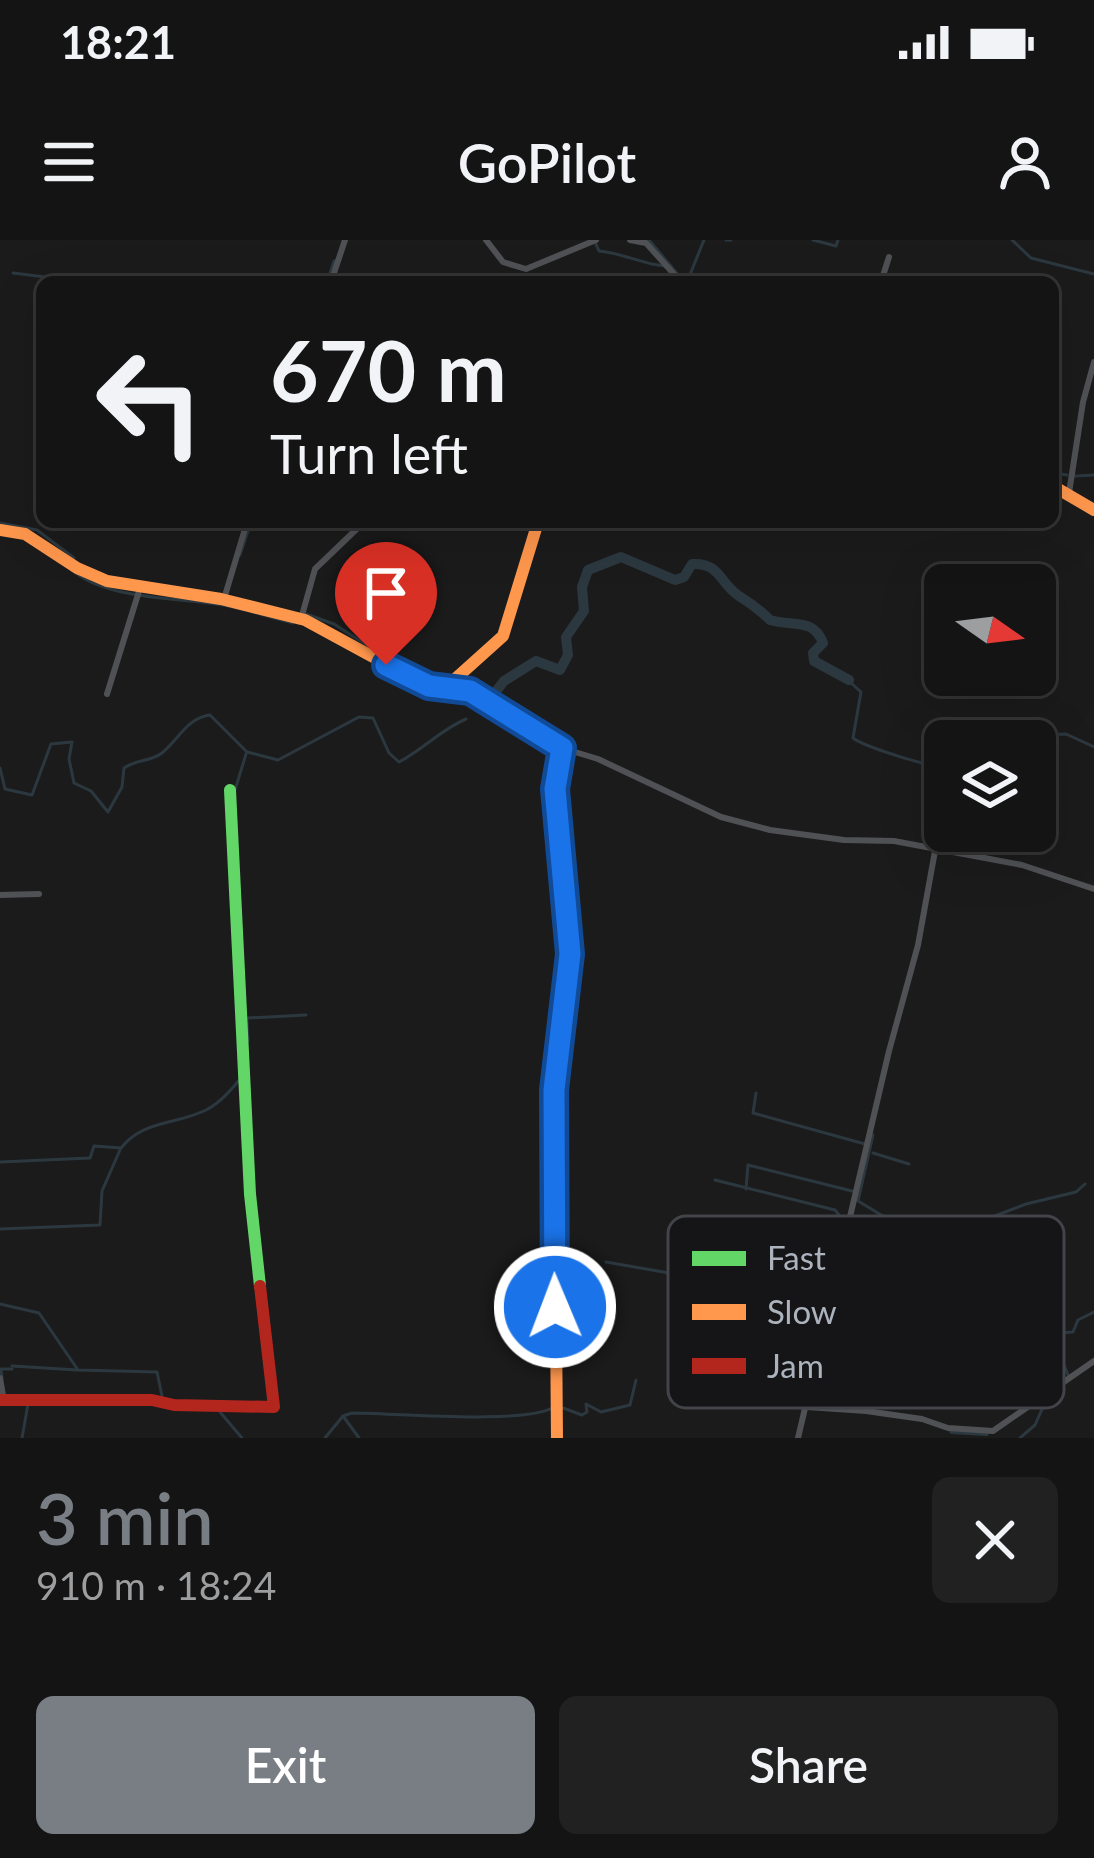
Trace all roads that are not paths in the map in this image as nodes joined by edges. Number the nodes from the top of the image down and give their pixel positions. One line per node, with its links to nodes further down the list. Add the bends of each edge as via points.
1 (345, 240): 6 (street)
2 (486, 240): 3 (street, via 503,262 526,268)
3 (596, 240)
4 (630, 240): 7 (street, via 646,243)
5 (889, 256): 8 (street)
6 (333, 276)
7 (676, 276)
8 (882, 276)
9 (1094, 362): 11 (street)
10 (1059, 489): 11 (street)
11 (1069, 495): 12 (street)
12 (1094, 511)
13 (246, 528): 18 (street)
14 (358, 528): 19 (street, via 315,569)
15 (536, 528): 20 (street, via 503,636)
16 (0, 530): 17 (street, via 34,536 90,575)
17 (140, 586): 18 (street); 21 (street)
18 (224, 599): 19 (street)
19 (301, 619): 20 (street, via 429,686)
20 (448, 686): 22 (street, via 495,704)
21 (107, 694)
22 (562, 748): 24 (street, via 743,824); 38 (street, via 555,789 570,954 554,1090)
23 (230, 790): 34 (street, via 250,1194 274,1408)
24 (924, 848)
25 (935, 852): 30 (street)
26 (941, 852): 27 (street, via 1022,865)
27 (1094, 889)
28 (40, 894): 29 (street)
29 (0, 895)
30 (851, 1216)
31 (1094, 1361): 33 (street)
32 (0, 1378): 34 (street)
33 (1064, 1382)
34 (2, 1400)
35 (807, 1408): 39 (street)
36 (822, 1408): 37 (street, via 993,1431)
37 (1026, 1408)
38 (557, 1438)
39 (798, 1438)

